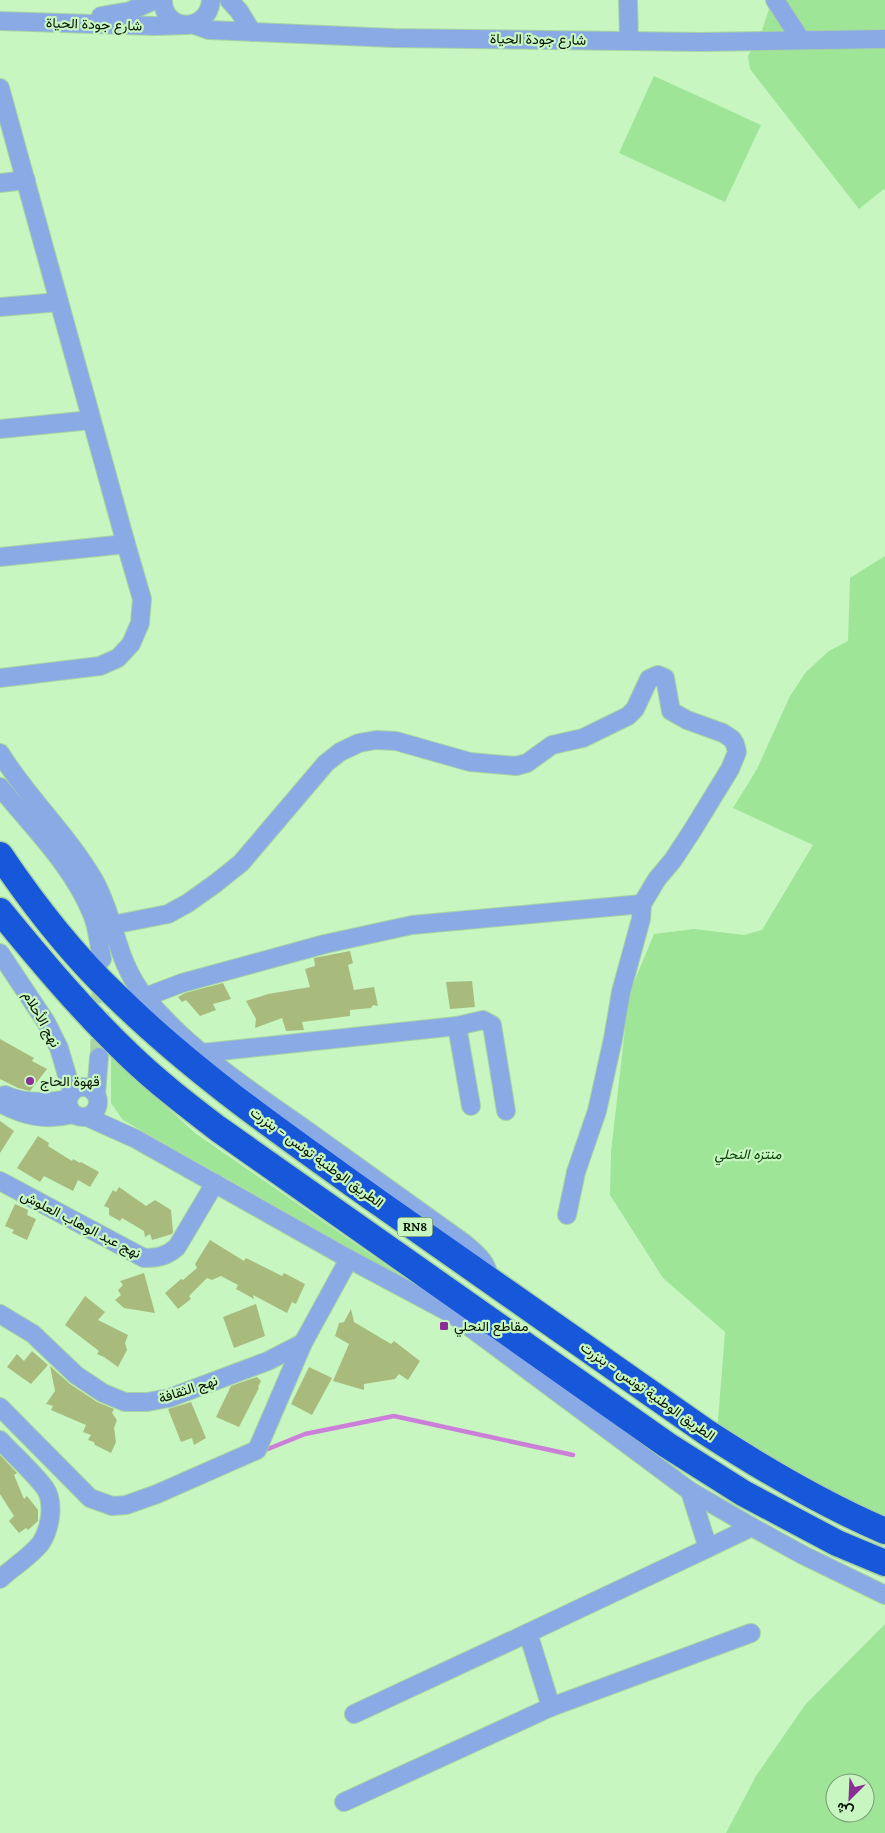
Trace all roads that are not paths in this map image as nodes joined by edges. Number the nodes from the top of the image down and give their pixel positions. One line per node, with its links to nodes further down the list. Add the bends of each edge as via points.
1 (155, 0): 7 (street, شارع جودة الحياة, via 115,15)
2 (163, 0): 8 (street, via 169,17)
3 (211, 0): 8 (street, via 206,15)
4 (229, 0): 9 (street)
5 (628, 0): 11 (street)
6 (775, 0): 12 (street)
7 (0, 20): 8 (street, شارع جودة الحياة)
8 (190, 25): 9 (street, شارع جودة الحياة, via 209,30)
9 (252, 32): 11 (street, شارع جودة الحياة, via 393,38)
10 (885, 39): 12 (street, شارع جودة الحياة)
11 (629, 40): 12 (street, شارع جودة الحياة)
12 (801, 40)
13 (0, 88): 14 (street)
14 (26, 180): 15 (street); 16 (street)
15 (0, 184)
16 (59, 302): 17 (street); 18 (street)
17 (0, 308)
18 (92, 420): 19 (street); 20 (street)
19 (0, 429)
20 (126, 544): 21 (street); 22 (street, via 142,607 140,623 131,644 118,658 100,666)
21 (0, 557)
22 (0, 678)
23 (0, 753): 28 (street, via 92,877)
24 (0, 787): 30 (street, via 53,849 78,887 93,916)
25 (0, 855): 44 (highway, الطريق الوطنية تونس - بنزرت / RN8, via 21,886 113,994 199,1070)
26 (642, 904): 28 (street, via 692,831 730,769 736,752 732,739 723,733 671,711 667,683 658,675 649,679 635,709 628,716 583,738 552,746 527,763 516,766 470,762 396,741 359,743 326,763 242,863 216,883 168,914); 31 (street, via 412,926 325,944 182,983); 42 (street, via 597,1112 576,1172)
27 (0, 911): 53 (highway, RN8, via 82,1008 167,1089 217,1128 667,1445 752,1498 837,1543)
28 (112, 926): 31 (street, via 126,969)
29 (2, 959): 37 (street, نهج الأحلام, via 46,1022)
30 (102, 959)
31 (145, 997): 33 (street)
32 (457, 1026): 33 (street); 38 (street); 39 (street, via 479,1020 492,1025)
33 (202, 1053): 44 (street, via 464,1242 483,1260)
34 (99, 1057): 37 (street)
35 (0, 1093): 37 (street, via 22,1101)
36 (0, 1102): 37 (street, via 37,1117 60,1118)
37 (82, 1103): 41 (street, via 136,1139)
38 (471, 1106)
39 (506, 1111)
40 (0, 1181): 41 (street, نهج عبد الوهاب العلوش, via 144,1258 169,1254 177,1247)
41 (215, 1183): 43 (street)
42 (568, 1215)
43 (349, 1259): 46 (street); 49 (street, via 465,1323)
44 (488, 1280): 51 (highway, الطريق الوطنية تونس - بنزرت / RN8, via 756,1464 849,1516)
45 (0, 1314): 46 (street, نهج الثقافة, via 33,1334 76,1375 103,1393 125,1402 169,1398 268,1361)
46 (302, 1343): 47 (street, via 257,1450 157,1494 117,1507 90,1498)
47 (0, 1407)
48 (0, 1440): 54 (street, via 46,1489 50,1518 40,1544)
49 (690, 1490): 50 (street); 52 (street)
50 (752, 1527): 52 (street); 55 (street)
51 (885, 1531)
52 (708, 1548): 56 (street)
53 (885, 1563)
54 (0, 1578)
55 (885, 1596)
56 (528, 1633): 58 (street); 59 (street)
57 (750, 1633): 58 (street)
58 (551, 1707): 60 (street)
59 (354, 1714)
60 (344, 1802)

